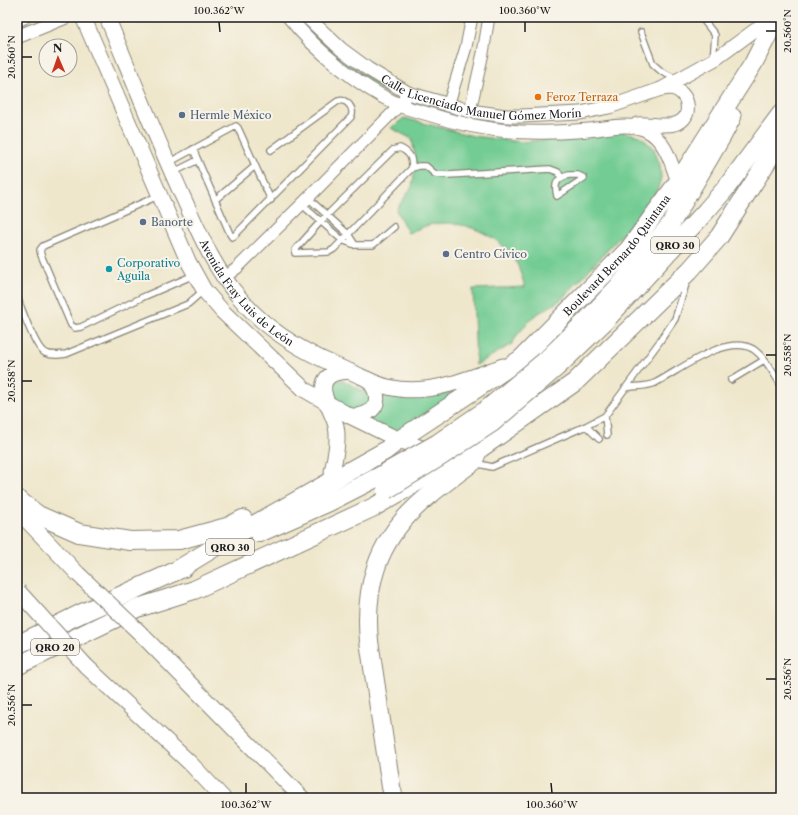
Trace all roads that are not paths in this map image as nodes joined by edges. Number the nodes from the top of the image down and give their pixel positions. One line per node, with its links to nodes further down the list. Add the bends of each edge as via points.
1 (66, 17): 14 (street)
2 (83, 17): 19 (main road)
3 (107, 17): 17 (main road, Avenida Fray Luis de León)
4 (289, 17): 22 (street, Calle Licenciado Manuel Gómez Morín, via 330,58 358,81)
5 (307, 17): 21 (street, Calle Licenciado Manuel Gómez Morín, via 341,49)
6 (472, 17): 23 (street, via 466,47)
7 (489, 17): 24 (street, via 484,53)
8 (500, 17): 9 (lane)
9 (574, 17)
10 (701, 17): 15 (lane, via 714,36)
11 (773, 17): 15 (street, Calle Licenciado Manuel Gómez Morín)
12 (777, 17): 16 (highway, Boulevard Bernardo Quintana / QRO 30)
13 (641, 32): 18 (lane, via 653,64 662,72)
14 (17, 37)
15 (713, 60): 18 (street, Calle Licenciado Manuel Gómez Morín)
16 (753, 64): 35 (highway, Boulevard Bernardo Quintana / QRO 30); 54 (highway, QRO 30, via 740,100 722,136 670,226)
17 (132, 79): 19 (main road); 32 (main road, Avenida Fray Luis de León)
18 (679, 80): 20 (street, Calle Licenciado Manuel Gómez Morín)
19 (113, 86): 36 (main road)
20 (661, 90): 24 (street, Calle Licenciado Manuel Gómez Morín, via 609,107 580,113 506,116); 26 (street, via 672,88 688,102 688,111 684,118 676,124 669,125)
21 (408, 93): 22 (street); 23 (street, Calle Licenciado Manuel Gómez Morín)
22 (400, 105): 26 (street, Calle Licenciado Manuel Gómez Morín, via 466,126 508,132 589,130); 39 (street)
23 (448, 106): 24 (street, Calle Licenciado Manuel Gómez Morín)
24 (470, 111)
25 (781, 114): 54 (highway, QRO 30, via 706,211 605,321)
26 (627, 125): 35 (street, Calle Licenciado Manuel Gómez Morín, via 646,130 658,138 665,148)
27 (781, 136): 47 (highway, QRO 30, via 719,237)
28 (193, 149): 30 (lane); 31 (lane, via 236,126); 32 (lane)
29 (271, 150): 38 (lane, via 338,101 345,101 353,109 351,117)
30 (198, 160): 32 (lane); 37 (lane)
31 (255, 166): 37 (lane); 38 (lane)
32 (170, 168): 49 (main road, Avenida Fray Luis de León, via 210,256)
33 (412, 168): 34 (lane, via 426,166 435,174 448,175 550,169 558,172); 40 (lane, via 412,158 407,152 400,148 393,150); 43 (lane)
34 (561, 177): 34 (lane, via 556,183 557,196 584,178 578,175)
35 (678, 182): 46 (highway, Boulevard Bernardo Quintana / QRO 30)
36 (159, 196): 48 (main road); 48 (lane, via 43,246 40,250 71,325 75,328 81,327)
37 (215, 200): 38 (lane, via 232,237)
38 (271, 200)
39 (305, 201): 40 (lane); 41 (lane); 49 (street)
40 (327, 216): 41 (lane); 43 (lane)
41 (321, 221): 44 (lane); 44 (lane, via 295,253 328,252)
42 (394, 227): 45 (lane, via 372,245)
43 (348, 234): 44 (lane); 45 (lane)
44 (342, 240): 45 (lane)
45 (355, 245)
46 (629, 249): 52 (highway, Boulevard Bernardo Quintana / QRO 30); 63 (highway, via 627,266 527,366 467,409 463,416 466,429 472,432 483,433)
47 (690, 270): 59 (lane, via 675,319); 63 (highway, QRO 30, via 575,382)
48 (194, 275): 50 (main road)
49 (224, 278): 55 (main road, Avenida Fray Luis de León, via 239,298 271,328 312,355)
50 (204, 290): 51 (lane, via 188,304 170,313 66,354 53,355 43,352); 60 (main road, via 305,390)
51 (17, 298)
52 (521, 359): 57 (main road, Avenida Fray Luis de León, via 439,387 399,389); 67 (highway, Boulevard Bernardo Quintana / QRO 30)
53 (764, 360): 56 (lane); 58 (lane); 59 (lane, via 751,348 728,346 704,354 653,384)
54 (552, 364): 71 (highway, QRO 30, bridge)
55 (349, 371): 57 (main road, Avenida Fray Luis de León); 60 (main road, via 328,377 323,387)
56 (731, 380)
57 (370, 381): 61 (main road, via 376,392 374,407 366,414)
58 (781, 385)
59 (625, 388): 62 (lane)
60 (327, 403): 61 (main road); 70 (main road, via 336,426 337,447)
61 (350, 416): 67 (main road)
62 (605, 416): 64 (lane); 65 (lane)
63 (517, 423): 68 (highway, QRO 30)
64 (586, 426): 66 (lane); 68 (lane, via 492,467)
65 (607, 435)
66 (599, 439)
67 (399, 440): 69 (main road); 70 (highway, via 374,449); 74 (highway, via 385,451)
68 (475, 456): 69 (highway, QRO 30); 83 (highway, via 400,523 381,553 369,590 369,641)
69 (455, 460): 76 (highway, via 367,510 194,590)
70 (332, 472): 72 (highway, via 227,527 179,540 130,542 79,533 38,514)
71 (382, 484): 74 (highway, QRO 30, via 329,502); 76 (highway, QRO 30, via 372,499)
72 (17, 500)
73 (17, 510): 82 (main road, bridge)
74 (174, 572): 77 (highway, QRO 30)
75 (18, 591): 81 (main road, bridge, via 86,666 191,764)
76 (140, 607): 78 (highway, QRO 30)
77 (80, 614): 79 (highway, QRO 20)
78 (93, 629): 80 (highway, QRO 20)
79 (17, 645)
80 (17, 666)
81 (223, 798)
82 (302, 798)
83 (394, 798)

